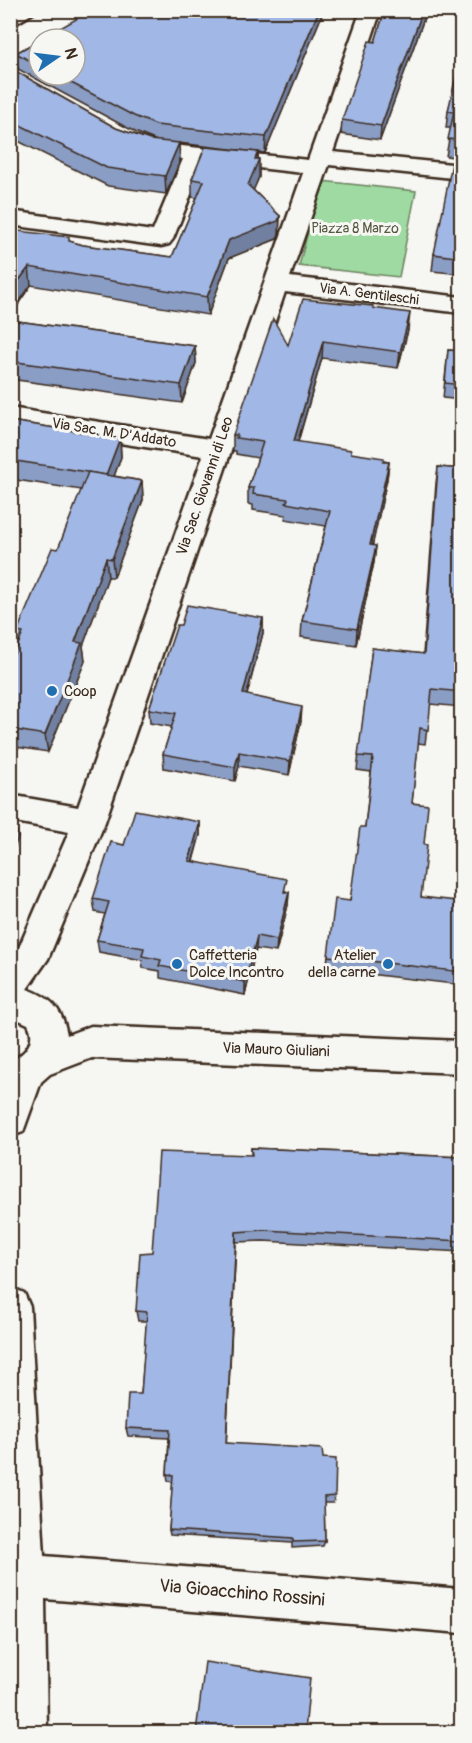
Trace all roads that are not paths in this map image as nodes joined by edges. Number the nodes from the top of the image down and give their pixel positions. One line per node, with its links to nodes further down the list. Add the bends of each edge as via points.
1 (28, 10): 3 (street)
2 (371, 10): 6 (street, Via Sac. Giovanni di Leo)
3 (10, 21)
4 (117, 134): 5 (street, via 152,149)
5 (196, 154): 6 (street); 8 (street, via 161,239)
6 (318, 163): 7 (street); 9 (street, Via Sac. Giovanni di Leo)
7 (462, 172)
8 (10, 219)
9 (276, 283): 10 (street, Via A. Gentileschi); 12 (street, Via Sac. Giovanni di Leo)
10 (462, 305)
11 (10, 417): 12 (street, Via Sac. M. D'Addato)
12 (218, 449): 14 (street, Via Sac. Giovanni di Leo)
13 (10, 808): 14 (street)
14 (89, 822): 15 (street, Via Sac. Giovanni di Leo)
15 (26, 993): 16 (street, Via Mauro Giuliani); 18 (street, via 49,1025 50,1038 48,1051)
16 (91, 1042): 17 (street, Via Mauro Giuliani); 18 (street, Via Mauro Giuliani)
17 (462, 1057)
18 (26, 1071): 19 (street)
19 (10, 1120)
20 (10, 1307): 21 (street)
21 (23, 1576): 22 (street, Via Gioacchino Rossini); 23 (street)
22 (462, 1611)
23 (24, 1732)

